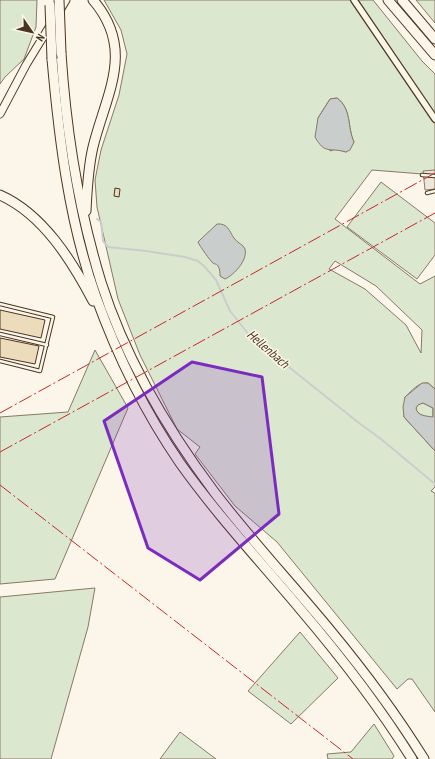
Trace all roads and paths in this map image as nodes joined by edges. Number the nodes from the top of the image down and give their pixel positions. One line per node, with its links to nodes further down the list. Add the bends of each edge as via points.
1 (59, 0): 17 (highway, bridge, via 61,53 70,138)
2 (66, 0): 10 (street, via 26,65)
3 (92, 0): 17 (highway, via 111,31 116,66 90,159)
4 (354, 0): 11 (street)
5 (388, 0): 9 (highway)
6 (402, 0): 8 (highway)
7 (50, 2): 21 (highway, bridge, via 52,59 60,143 81,245 96,298)
8 (435, 39)
9 (435, 55)
10 (0, 114)
11 (435, 119)
12 (422, 175): 13 (lane)
13 (435, 176)
14 (435, 191): 15 (lane)
15 (427, 193)
16 (0, 195): 21 (highway, via 29,214 57,242 85,286)
17 (85, 220): 24 (highway, via 101,282 130,356 170,429 234,518 360,667)
18 (0, 304): 20 (lane, via 53,317)
19 (0, 334): 20 (lane)
20 (47, 344): 22 (lane, via 40,371)
21 (116, 345): 23 (highway, via 142,401 180,463 356,678)
22 (0, 360)
23 (412, 759)
24 (424, 759)

